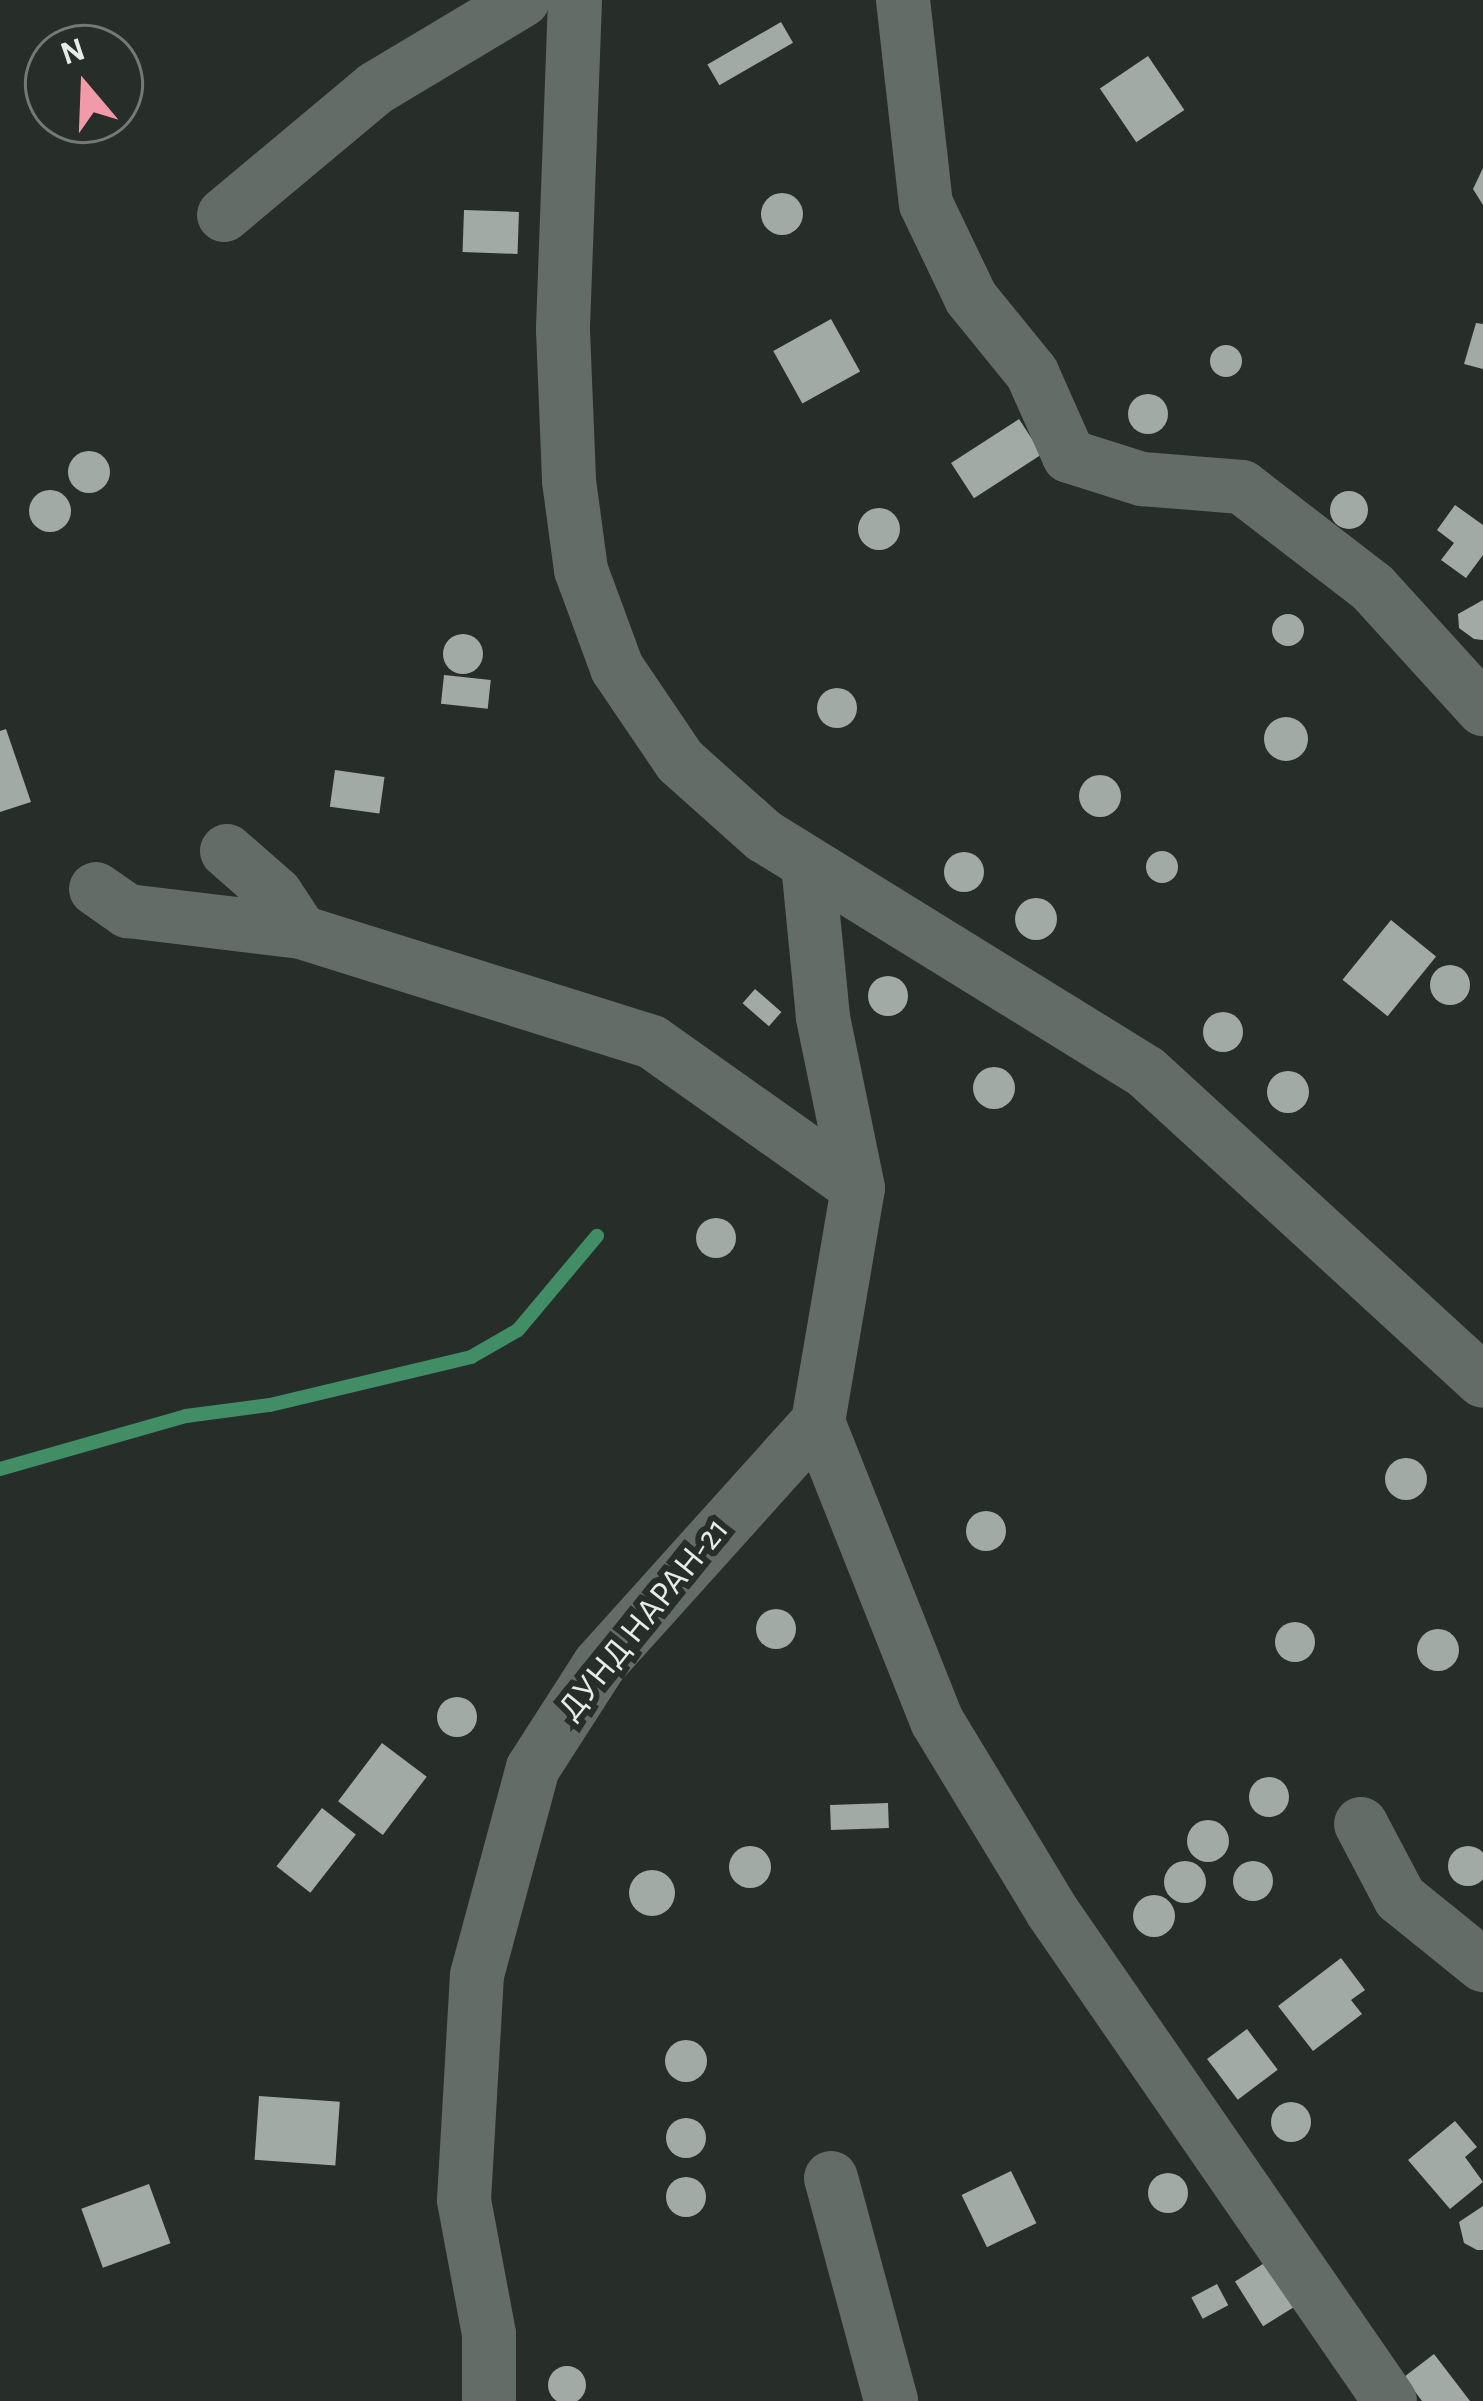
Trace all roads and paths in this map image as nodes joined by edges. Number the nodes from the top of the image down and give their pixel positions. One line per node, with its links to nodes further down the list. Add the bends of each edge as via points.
1 (523, 0): 4 (street, via 376,88)
2 (575, 0): 7 (street, via 563,330 581,570 616,668 680,761)
3 (903, 0): 5 (street, via 926,204 971,298 1032,373 1069,455 1142,479 1241,487 1372,588)
4 (224, 215)
5 (1483, 709)
6 (227, 851): 9 (street, via 276,894)
7 (808, 864): 10 (street, via 823,1017); 11 (street, via 1146,1072)
8 (97, 889): 9 (street, via 128,911)
9 (301, 932): 10 (street, via 652,1042)
10 (858, 1188): 12 (street)
11 (1483, 1381)
12 (818, 1422): 16 (street, ДУНД НАРАН-21, via 599,1665 533,1768 478,1975 464,2200 489,2334); 18 (street, via 937,1721 1052,1911)
13 (1361, 1824): 14 (street, via 1400,1898)
14 (1483, 1965)
15 (831, 2179): 17 (street)
16 (489, 2401)
17 (891, 2401)
18 (1390, 2401)

